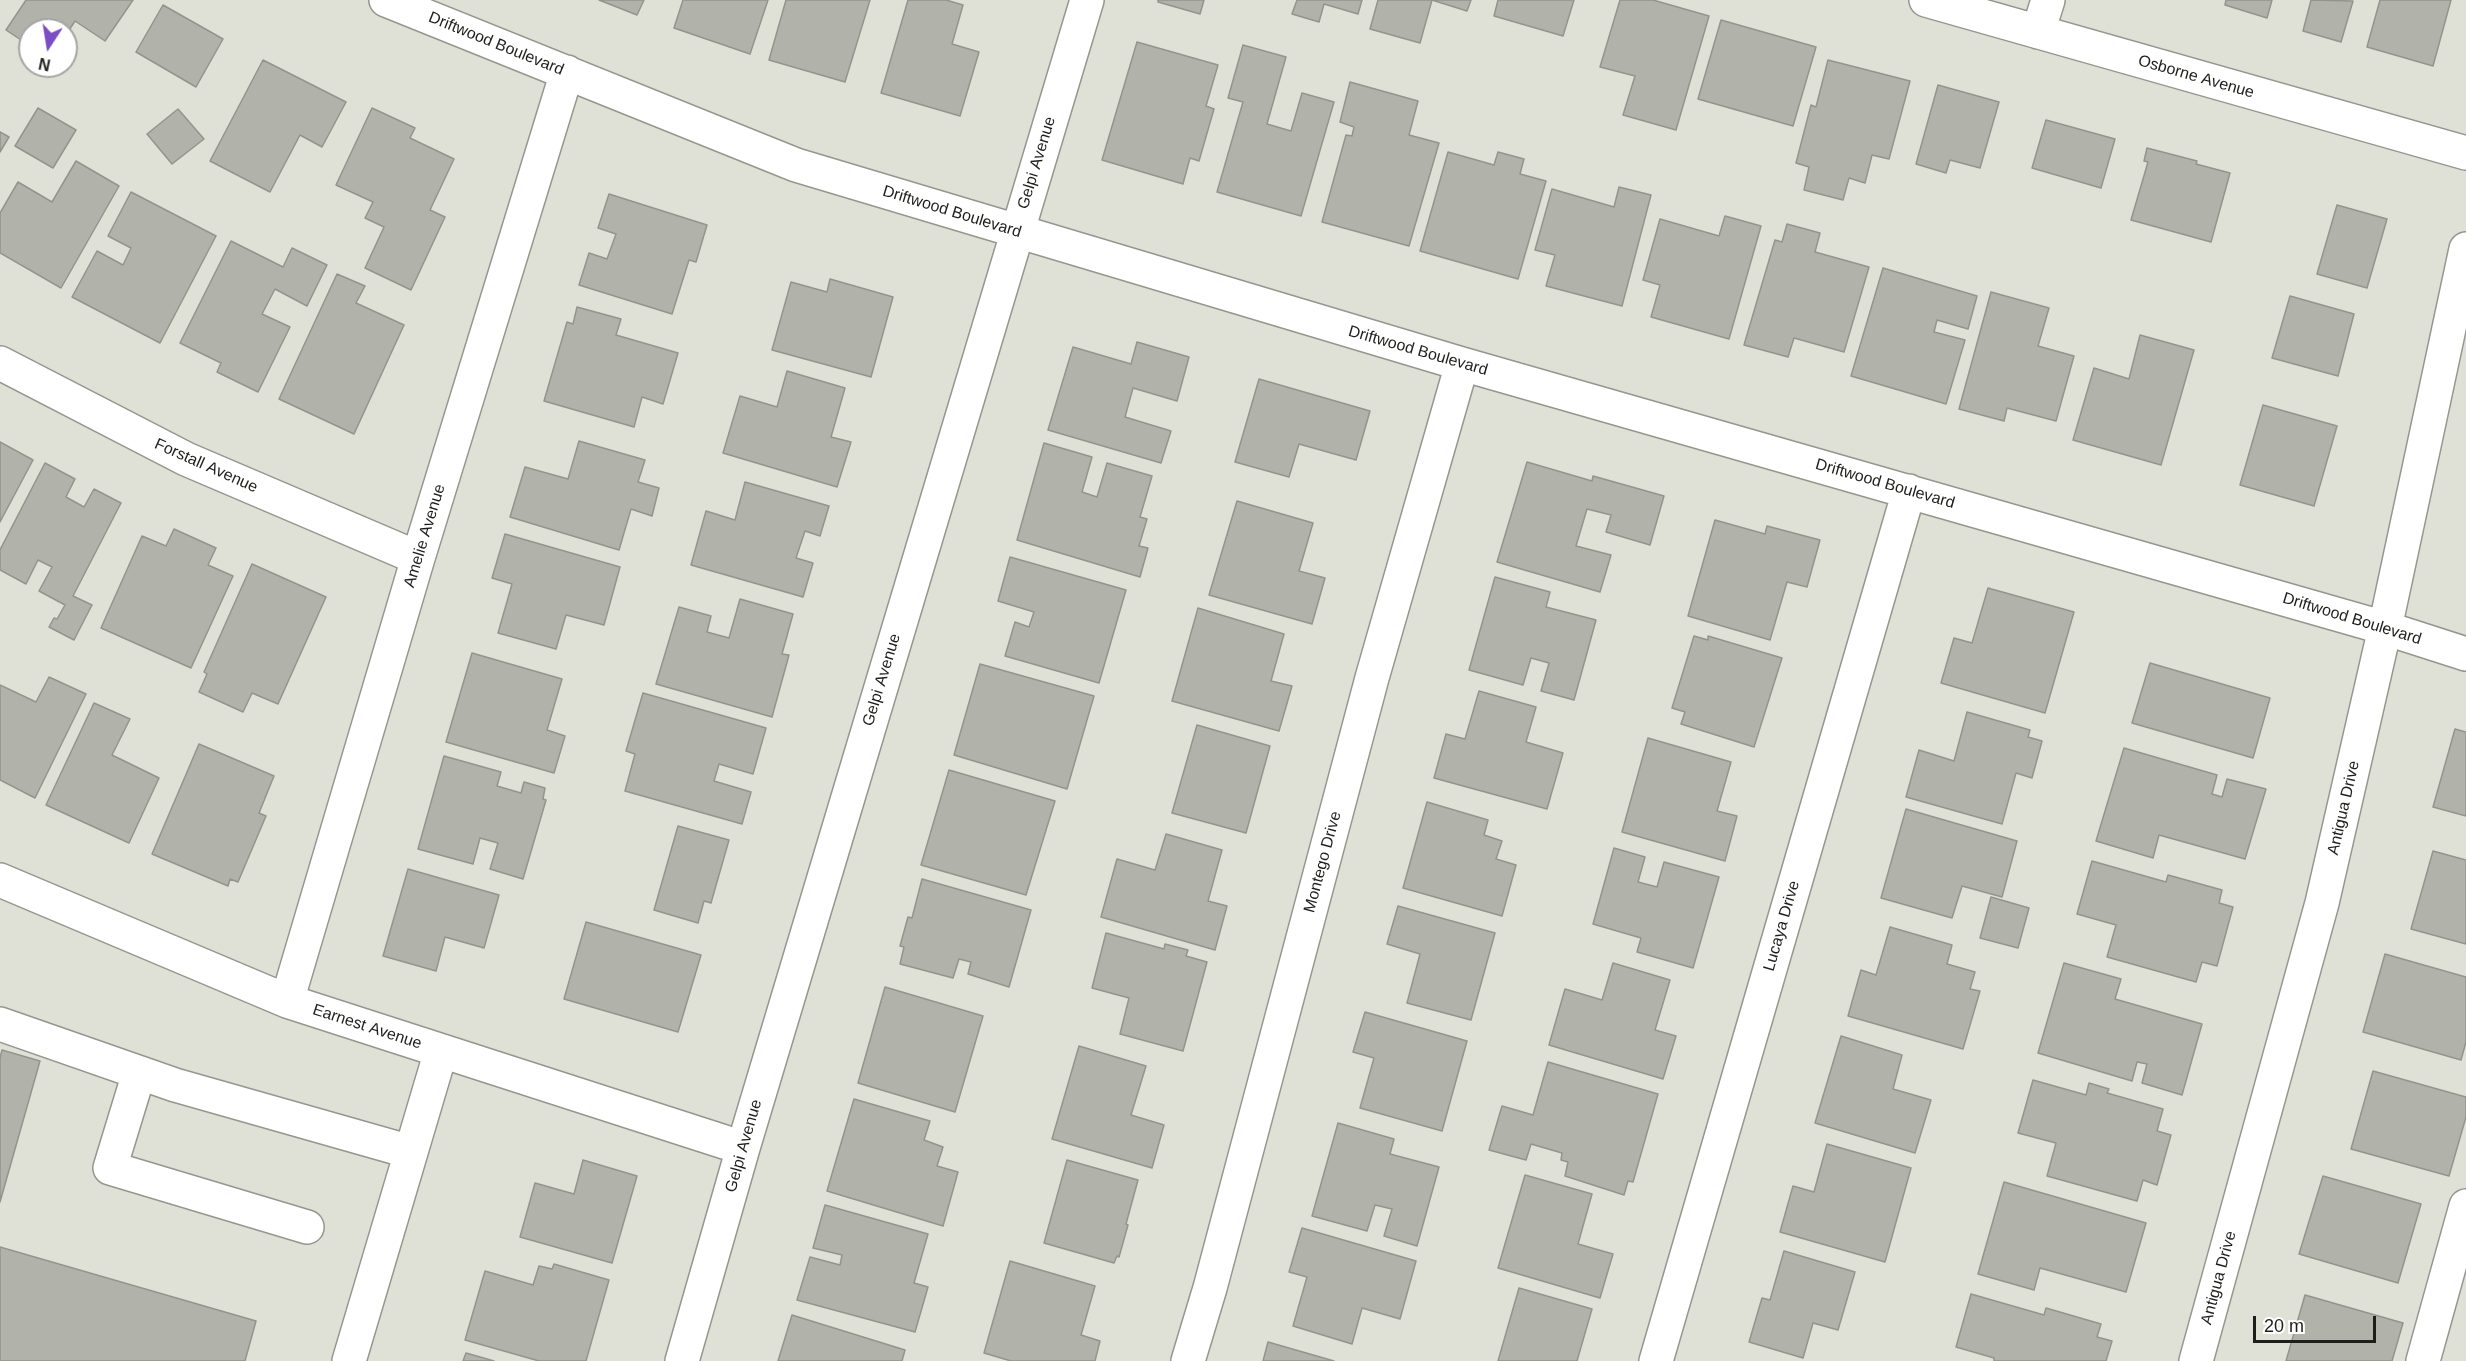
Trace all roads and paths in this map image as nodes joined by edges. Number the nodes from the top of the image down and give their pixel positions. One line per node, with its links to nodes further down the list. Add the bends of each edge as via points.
1 (386, 0): 6 (street, Driftwood Boulevard)
2 (1086, 0): 8 (street, Gelpi Avenue)
3 (1926, 0): 5 (street, Osborne Avenue)
4 (2048, 0): 5 (street)
5 (2038, 32): 7 (street, Osborne Avenue)
6 (567, 72): 8 (street, Driftwood Boulevard, via 796,165); 13 (street, Amelie Avenue)
7 (2466, 153)
8 (1016, 232): 11 (street, Driftwood Boulevard); 21 (street, Gelpi Avenue)
9 (2466, 249): 14 (street, Antigua Drive)
10 (0, 363): 13 (street, Forstall Avenue, via 186,459)
11 (1462, 364): 12 (street, Driftwood Boulevard); 27 (street, Montego Drive, via 1372,678)
12 (1909, 490): 14 (street, Driftwood Boulevard); 28 (street, Lucaya Drive)
13 (418, 558): 17 (street, Amelie Avenue)
14 (2385, 628): 15 (street, Driftwood Boulevard); 29 (street, Antigua Drive, via 2322,903)
15 (2466, 654)
16 (0, 880): 17 (street, Earnest Avenue)
17 (287, 1001): 19 (street, Earnest Avenue)
18 (0, 1024): 20 (street)
19 (441, 1051): 21 (street, Earnest Avenue); 22 (street)
20 (139, 1073): 22 (street); 24 (street, via 110,1168)
21 (743, 1148): 26 (street, Gelpi Avenue)
22 (411, 1152): 25 (street)
23 (2466, 1206): 30 (street)
24 (307, 1227)
25 (349, 1361)
26 (682, 1361)
27 (1188, 1361)
28 (1656, 1361)
29 (2196, 1361)
30 (2422, 1361)

